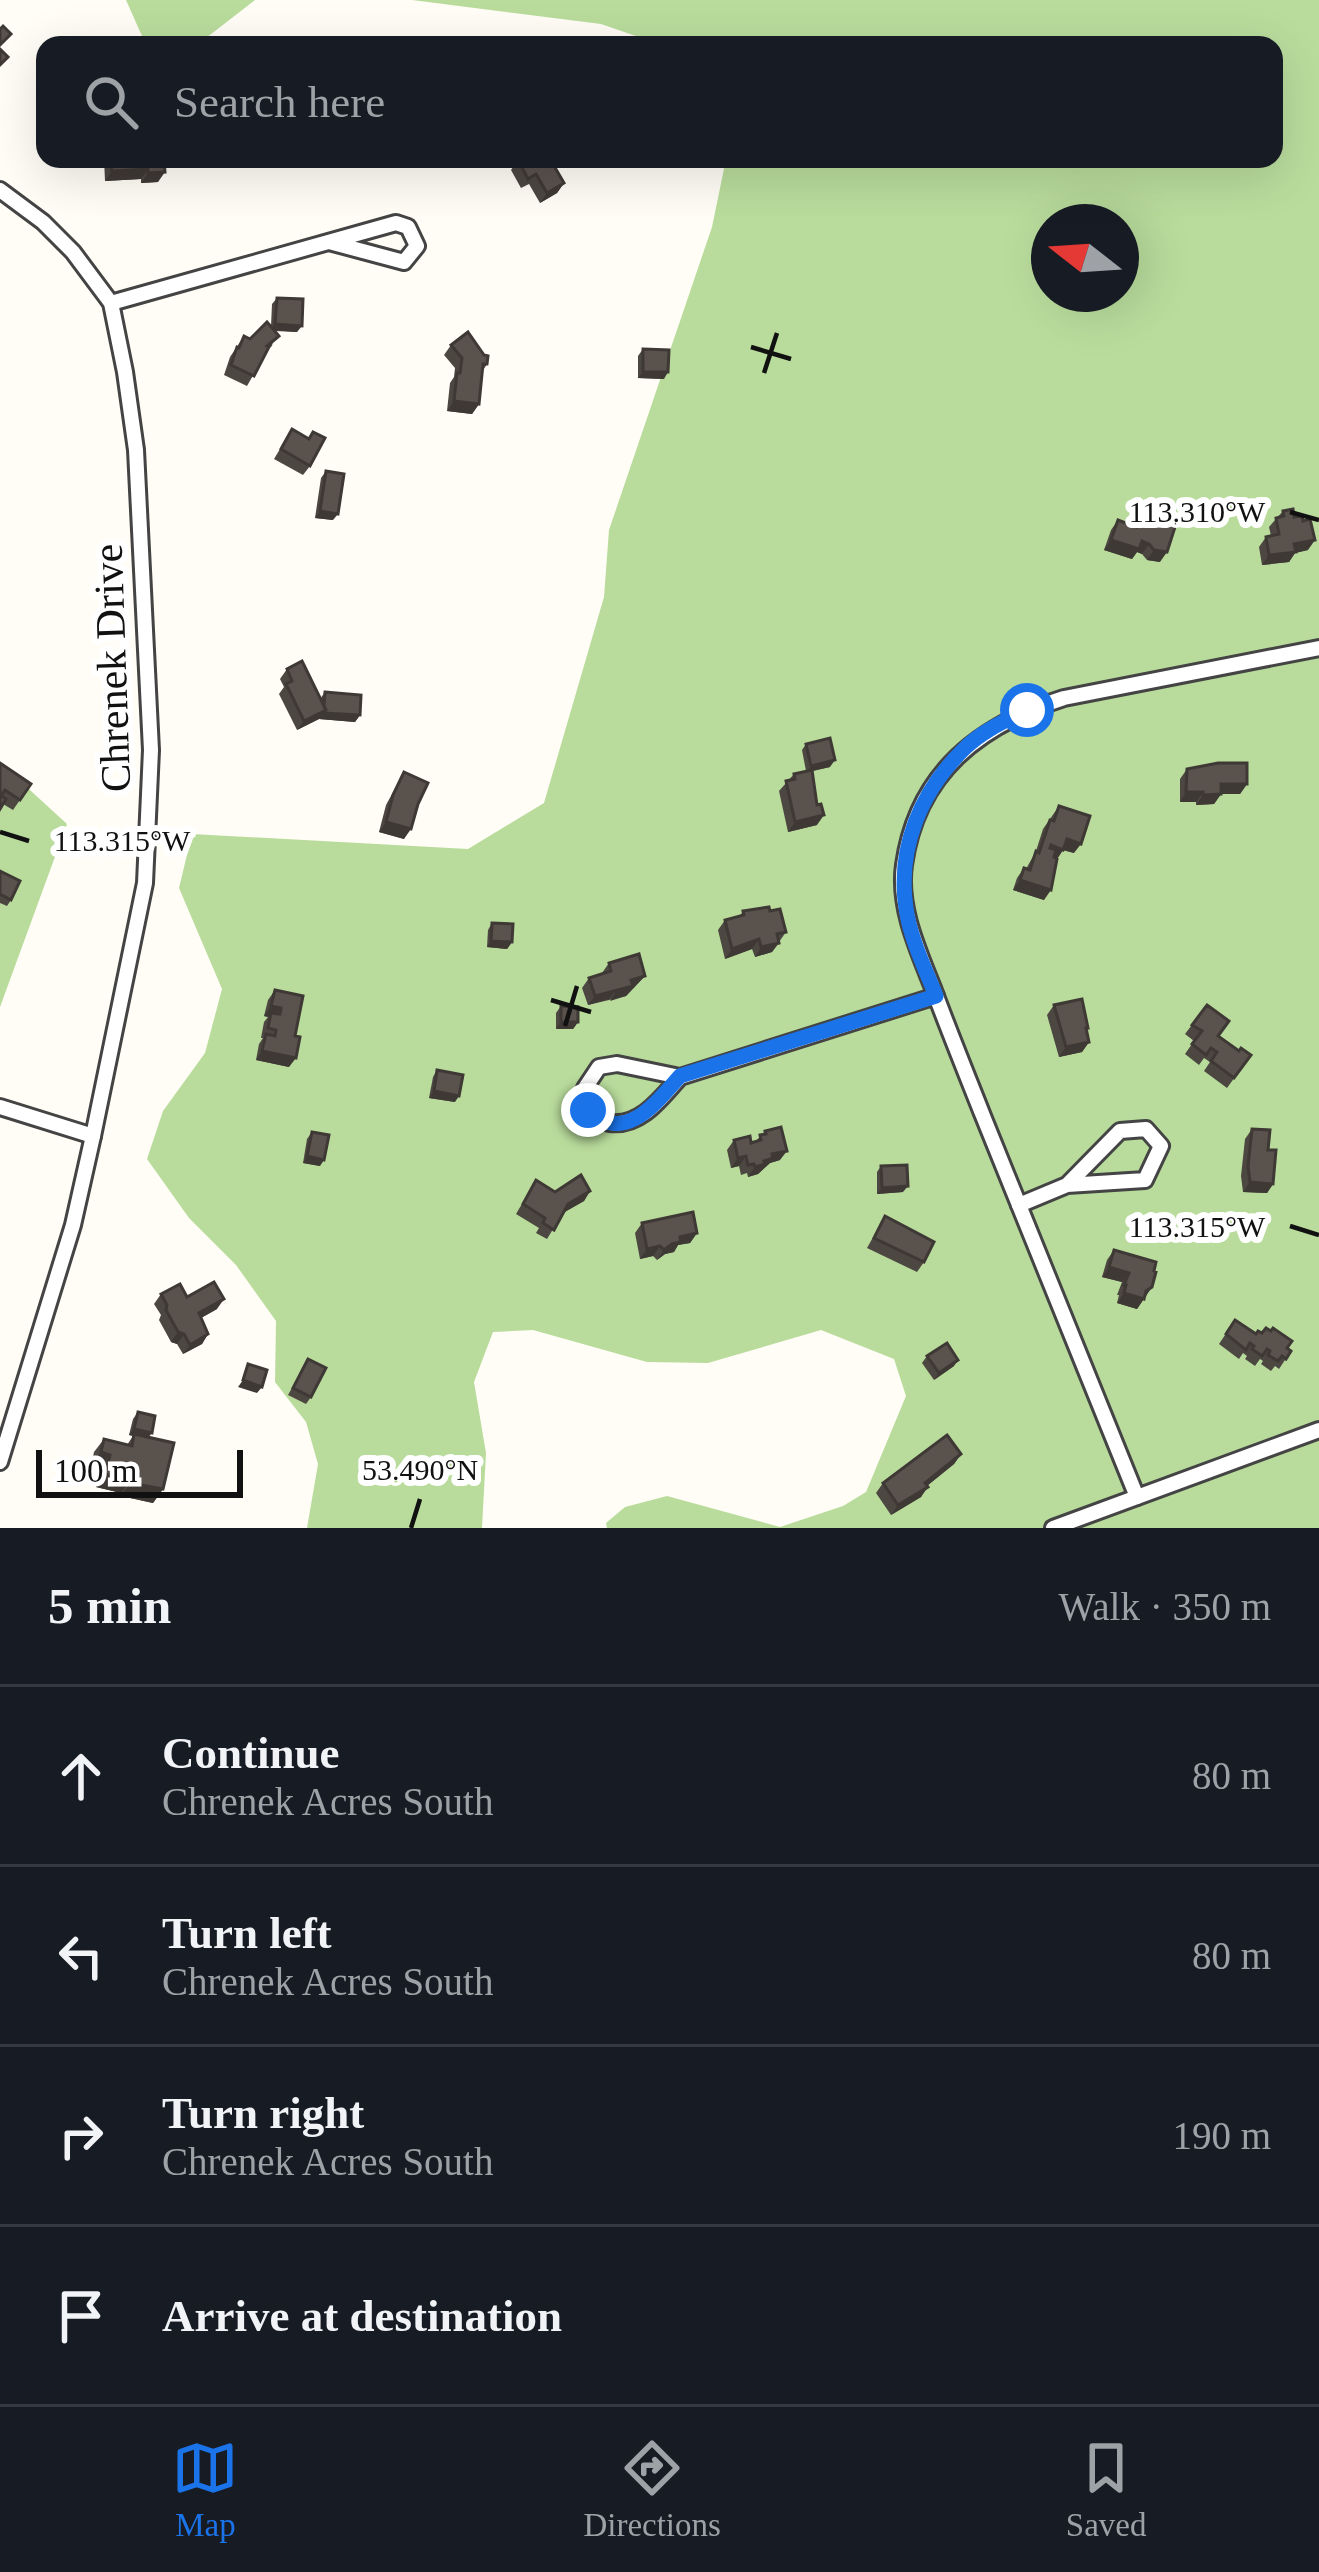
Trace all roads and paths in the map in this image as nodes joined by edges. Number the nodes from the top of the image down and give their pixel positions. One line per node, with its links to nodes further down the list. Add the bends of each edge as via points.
1 (0, 190): 3 (street, Chrenek Drive, via 73,252)
2 (329, 242): 2 (street, via 404,262 417,246 408,226 396,223); 3 (street)
3 (111, 303): 8 (street, Chrenek Drive, via 136,450 151,750 145,883)
4 (1319, 647): 5 (street, via 1064,698 964,748 921,805 903,869 906,912)
5 (936, 996): 6 (street); 10 (street)
6 (680, 1076): 6 (street, via 598,1067 585,1088 588,1110 599,1121 632,1121)
7 (0, 1107): 8 (street)
8 (93, 1136): 12 (street, Chrenek Drive)
9 (1067, 1185): 9 (street, via 1145,1180 1161,1146 1146,1129 1120,1131); 10 (street)
10 (1019, 1205): 13 (street)
11 (1319, 1430): 13 (street)
12 (0, 1462)
13 (1137, 1497): 14 (street)
14 (1053, 1528)

